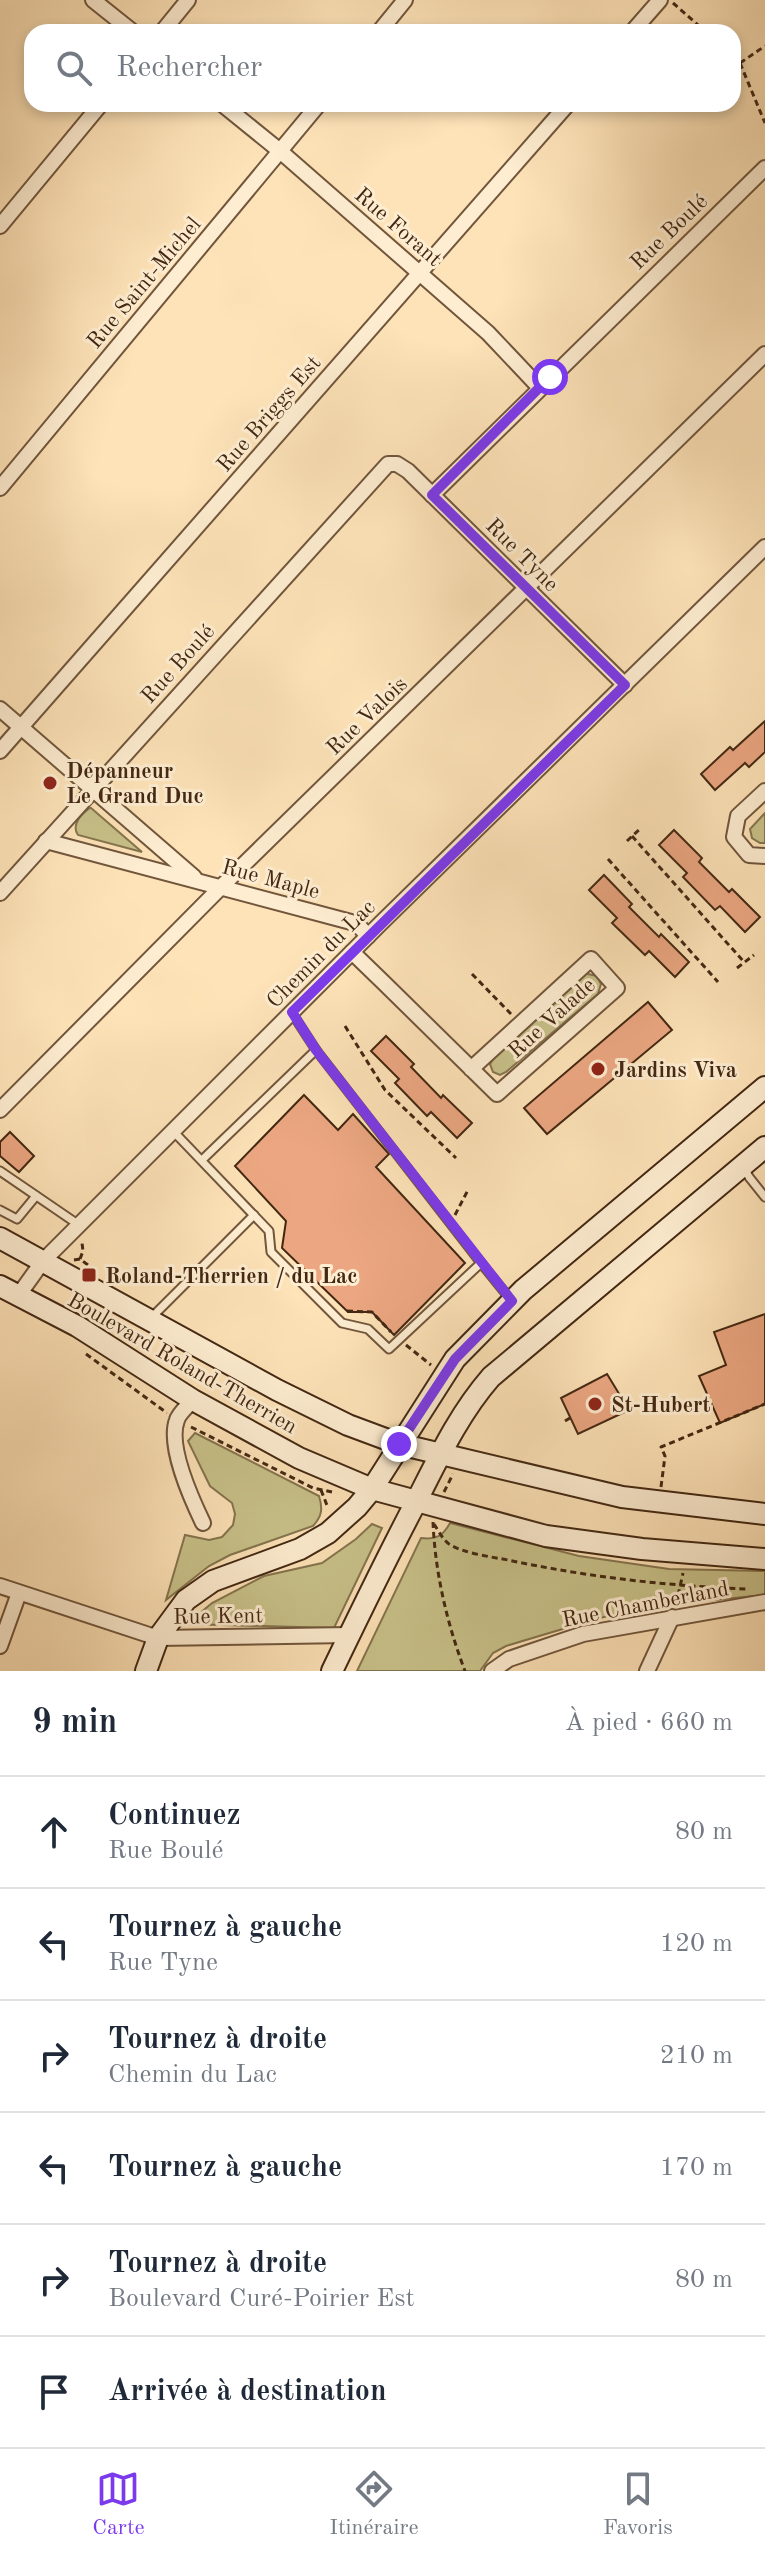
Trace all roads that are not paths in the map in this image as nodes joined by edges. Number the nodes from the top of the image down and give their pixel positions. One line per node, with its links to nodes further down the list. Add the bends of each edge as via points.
1 (93, 0): 5 (street)
2 (188, 0): 6 (street)
3 (405, 0): 7 (street)
4 (666, 1): 8 (street)
5 (123, 24)
6 (168, 24)
7 (386, 24)
8 (641, 24)
9 (94, 112): 15 (street)
10 (232, 112): 13 (street, Rue Forant)
11 (312, 112): 13 (street, Rue Saint-Michel)
12 (561, 112): 16 (street, Rue Briggs Est)
13 (280, 151): 16 (street, Rue Forant); 20 (street, Rue Saint-Michel)
14 (765, 168): 18 (street, Rue Boulé)
15 (0, 226)
16 (420, 273): 18 (street, Rue Forant, via 499,343); 26 (street, Rue Briggs Est)
17 (765, 354): 23 (street, Rue Valois)
18 (540, 388): 21 (street, Rue Boulé)
19 (388, 464): 21 (street, Rue Tyne, via 401,465); 28 (street, Rue Boulé)
20 (0, 488)
21 (432, 495): 23 (street, Rue Tyne)
22 (765, 547): 24 (street, Chemin du Lac)
23 (526, 588): 24 (street, Rue Tyne); 33 (street, Rue Valois)
24 (625, 685): 35 (street, Chemin du Lac)
25 (0, 709): 26 (street, Rue Maple)
26 (21, 727): 27 (street, Rue Briggs Est); 28 (street, Rue Maple)
27 (0, 751)
28 (93, 790): 30 (street, Rue Boulé); 32 (street, Rue Maple)
29 (765, 791): 31 (street, via 738,816 734,837 749,855)
30 (46, 841): 32 (street, Rue Maple); 34 (street, Rue Boulé)
31 (765, 856)
32 (205, 883): 33 (street, Rue Maple)
33 (221, 887): 35 (street, Rue Maple, via 351,922); 41 (street, Rue Valois)
34 (0, 893)
35 (368, 936): 36 (street, Chemin du Lac)
36 (352, 952): 37 (street, Chemin du Lac); 39 (street, Rue Valade)
37 (292, 1012): 38 (lane); 42 (street, Chemin du Lac)
38 (316, 1050): 44 (lane); 55 (lane)
39 (471, 1069): 39 (street, Rue Valade, via 497,1094 617,988 591,959)
40 (765, 1087): 57 (main road)
41 (0, 1110)
42 (173, 1131): 44 (lane); 52 (street, Chemin du Lac)
43 (765, 1147): 45 (main road)
44 (202, 1160): 50 (lane)
45 (744, 1165): 48 (lane); 61 (main road, via 491,1377 470,1401)
46 (0, 1171): 47 (lane)
47 (36, 1196): 51 (lane); 52 (lane)
48 (765, 1197)
49 (0, 1210): 51 (lane)
50 (254, 1215): 55 (lane, via 269,1231 271,1252 342,1323 368,1329 389,1349); 58 (lane)
51 (17, 1219): 53 (lane)
52 (79, 1225): 54 (street, Chemin du Lac)
53 (0, 1238): 54 (main road, Boulevard Roland-Therrien)
54 (43, 1261): 56 (street, Chemin du Lac); 58 (main road, Boulevard Roland-Therrien)
55 (481, 1263): 57 (lane)
56 (9, 1291): 59 (main road, Boulevard Roland-Therrien, via 77,1326)
57 (512, 1301): 60 (main road, via 443,1374)
58 (150, 1320): 60 (main road, Boulevard Roland-Therrien, via 277,1390)
59 (193, 1400): 62 (main road, Boulevard Roland-Therrien, via 299,1458); 65 (street, via 177,1420 176,1440)
60 (399, 1444): 61 (main road, Boulevard Roland-Therrien); 62 (main road)
61 (440, 1453): 63 (main road); 64 (main road, Boulevard Roland-Therrien, via 622,1497)
62 (372, 1489): 63 (main road, Boulevard Roland-Therrien); 72 (main road, via 328,1533 213,1581 186,1600)
63 (429, 1512): 66 (main road, Boulevard Roland-Therrien, via 546,1536); 71 (main road)
64 (765, 1514)
65 (203, 1523)
66 (765, 1559)
67 (0, 1586): 68 (street, Rue Kent)
68 (19, 1593): 72 (street, Rue Kent); 73 (street)
69 (765, 1602): 70 (street, Rue Chamberland)
70 (672, 1617): 76 (street, Rue Chamberland, via 583,1634 509,1659); 77 (street)
71 (349, 1635): 72 (street, Rue Kent); 75 (main road)
72 (158, 1638): 74 (main road)
73 (0, 1646)
74 (146, 1671)
75 (332, 1671)
76 (492, 1671)
77 (647, 1671)

